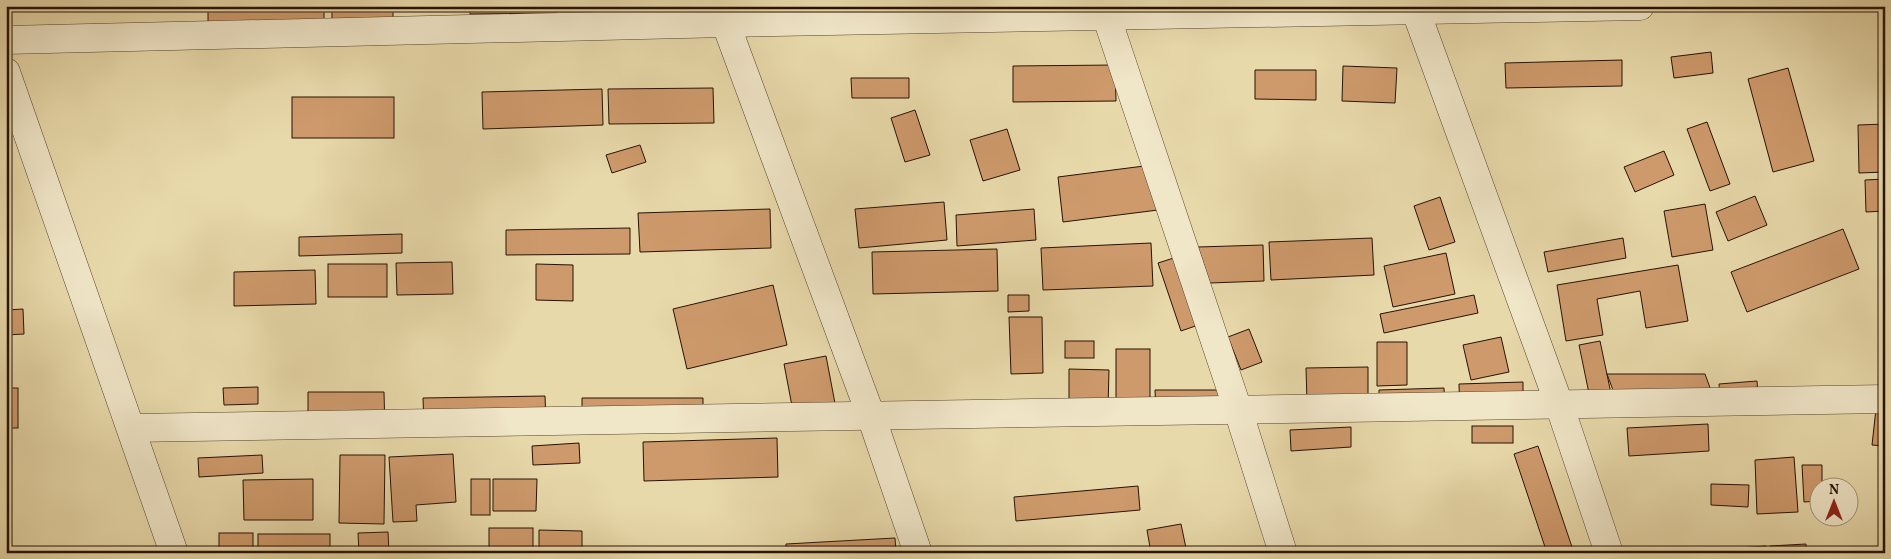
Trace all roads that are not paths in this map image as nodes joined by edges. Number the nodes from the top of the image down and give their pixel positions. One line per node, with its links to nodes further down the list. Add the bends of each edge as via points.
1 (1640, 6): 2 (street)
2 (1415, 9): 3 (street); 8 (street)
3 (1104, 12): 4 (street); 9 (street)
4 (723, 15): 5 (street); 10 (street)
5 (6, 40)
6 (6, 72): 11 (street)
7 (1885, 399): 8 (street)
8 (1559, 404): 9 (street); 15 (street)
9 (1238, 410): 10 (street); 14 (street)
10 (871, 416): 11 (street); 13 (street)
11 (131, 428): 12 (street)
12 (174, 553)
13 (918, 553)
14 (1283, 553)
15 (1609, 553)

